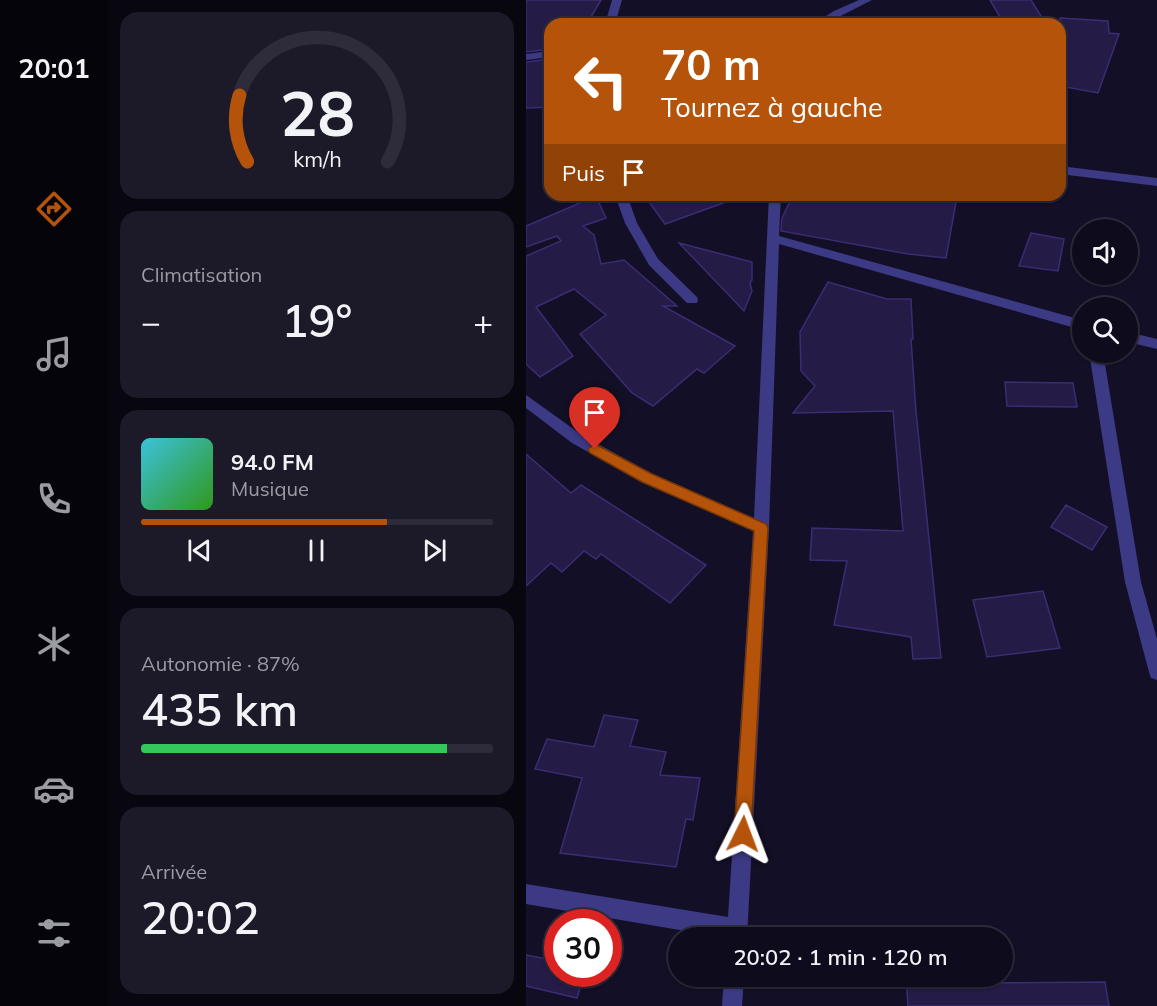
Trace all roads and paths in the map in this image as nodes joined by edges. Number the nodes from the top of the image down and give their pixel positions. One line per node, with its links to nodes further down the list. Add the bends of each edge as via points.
1 (617, 0): 3 (street)
2 (866, 0): 4 (street)
3 (612, 18)
4 (828, 18)
5 (544, 55): 6 (street)
6 (526, 57)
7 (1066, 171): 8 (street)
8 (1156, 182)
9 (623, 201): 12 (street, via 654,262)
10 (775, 201): 11 (street)
11 (773, 238): 13 (street); 18 (street)
12 (692, 300)
13 (1072, 322)
14 (1138, 340): 15 (street)
15 (1156, 344)
16 (1098, 363): 19 (street, via 1133,582)
17 (526, 400): 18 (street, via 577,439 647,478)
18 (761, 528): 22 (street)
19 (1156, 672)
20 (526, 894): 21 (street)
21 (705, 927)
22 (737, 927)
23 (733, 987): 24 (street)
24 (732, 1006)

